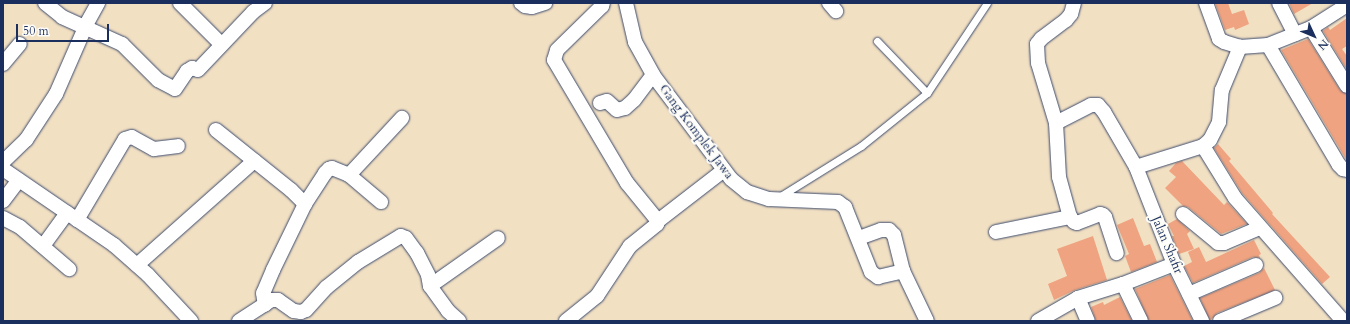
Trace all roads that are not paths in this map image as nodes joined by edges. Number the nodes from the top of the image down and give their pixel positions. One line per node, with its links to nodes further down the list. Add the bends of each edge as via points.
1 (46, 3): 14 (street, via 62,17)
2 (98, 3): 14 (street)
3 (180, 3): 19 (street)
4 (265, 3): 19 (street)
5 (521, 3): 6 (street, via 532,7)
6 (545, 3)
7 (603, 3): 48 (street, via 556,50 554,60 627,183)
8 (626, 3): 23 (street, Gang Komplek Jawa, via 635,42)
9 (987, 3): 25 (lane)
10 (1074, 3): 28 (street, via 1066,20 1037,44 1038,63)
11 (1206, 3): 21 (street, via 1219,39)
12 (1279, 3): 16 (street)
13 (1347, 5): 15 (street)
14 (85, 27): 19 (street, via 122,44 158,80 173,89 177,88 186,71 192,68 198,70); 33 (street, via 56,94 26,140)
15 (1311, 28): 16 (street); 24 (street)
16 (1295, 34): 20 (street)
17 (877, 41): 25 (lane)
18 (20, 44): 22 (street)
19 (221, 44)
20 (1268, 45): 21 (street); 37 (street, via 1339,165)
21 (1240, 47): 31 (street, via 1222,90 1219,122 1210,140)
22 (3, 64)
23 (653, 75): 26 (street, via 625,108 617,110 607,101); 36 (street, Gang Komplek Jawa)
24 (1347, 86)
25 (927, 93): 40 (lane, via 861,146)
26 (600, 103)
27 (402, 118): 38 (street)
28 (1056, 123): 34 (street, Jalan Shafir, via 1090,105 1098,105); 46 (street, via 1060,177)
29 (216, 130): 32 (street)
30 (178, 146): 45 (street, via 154,149 132,137 125,139)
31 (1203, 146): 34 (street); 49 (street, via 1235,198)
32 (254, 161): 43 (street); 56 (street)
33 (3, 162)
34 (1136, 166): 55 (street, Jalan Shafir)
35 (3, 169): 39 (street)
36 (724, 170): 40 (street, Gang Komplek Jawa, via 738,187); 48 (street)
37 (1347, 170)
38 (349, 175): 42 (street); 43 (street, via 329,169)
39 (19, 180): 41 (street); 45 (street)
40 (774, 200): 52 (street, Gang Komplek Jawa, via 838,202 850,214)
41 (3, 201)
42 (381, 202)
43 (305, 204): 65 (street, via 272,270 263,293)
44 (1183, 214): 49 (street, via 1218,243 1224,243)
45 (72, 216): 53 (street); 56 (street, via 114,245)
46 (1070, 217): 50 (street); 54 (street, via 1077,223 1103,215)
47 (3, 218): 53 (street, via 20,227)
48 (658, 221): 69 (street, via 630,246 597,296)
49 (1260, 228): 76 (street)
50 (996, 232)
51 (498, 238): 61 (street)
52 (859, 238): 59 (street, Gang Komplek Jawa, via 871,272 878,277); 59 (street, via 881,230 889,230 894,235)
53 (43, 246): 58 (street)
54 (1117, 253)
55 (1174, 264): 60 (street); 62 (street, Jalan Shafir)
56 (137, 265): 66 (street)
57 (1256, 265): 62 (street)
58 (69, 269)
59 (903, 271): 70 (street)
60 (1123, 284): 63 (street); 73 (street)
61 (430, 286): 65 (street, via 421,259 406,238 401,236 347,271 326,288 306,310 294,311 278,300 271,300); 68 (street)
62 (1189, 294): 74 (street, Jalan Shafir)
63 (1078, 298): 71 (street); 72 (street)
64 (1275, 298): 75 (street)
65 (265, 304): 67 (street)
66 (191, 321)
67 (240, 321)
68 (458, 321)
69 (566, 321)
70 (926, 321)
71 (1038, 321)
72 (1088, 321)
73 (1141, 321)
74 (1202, 321)
75 (1220, 321)
76 (1343, 321)

